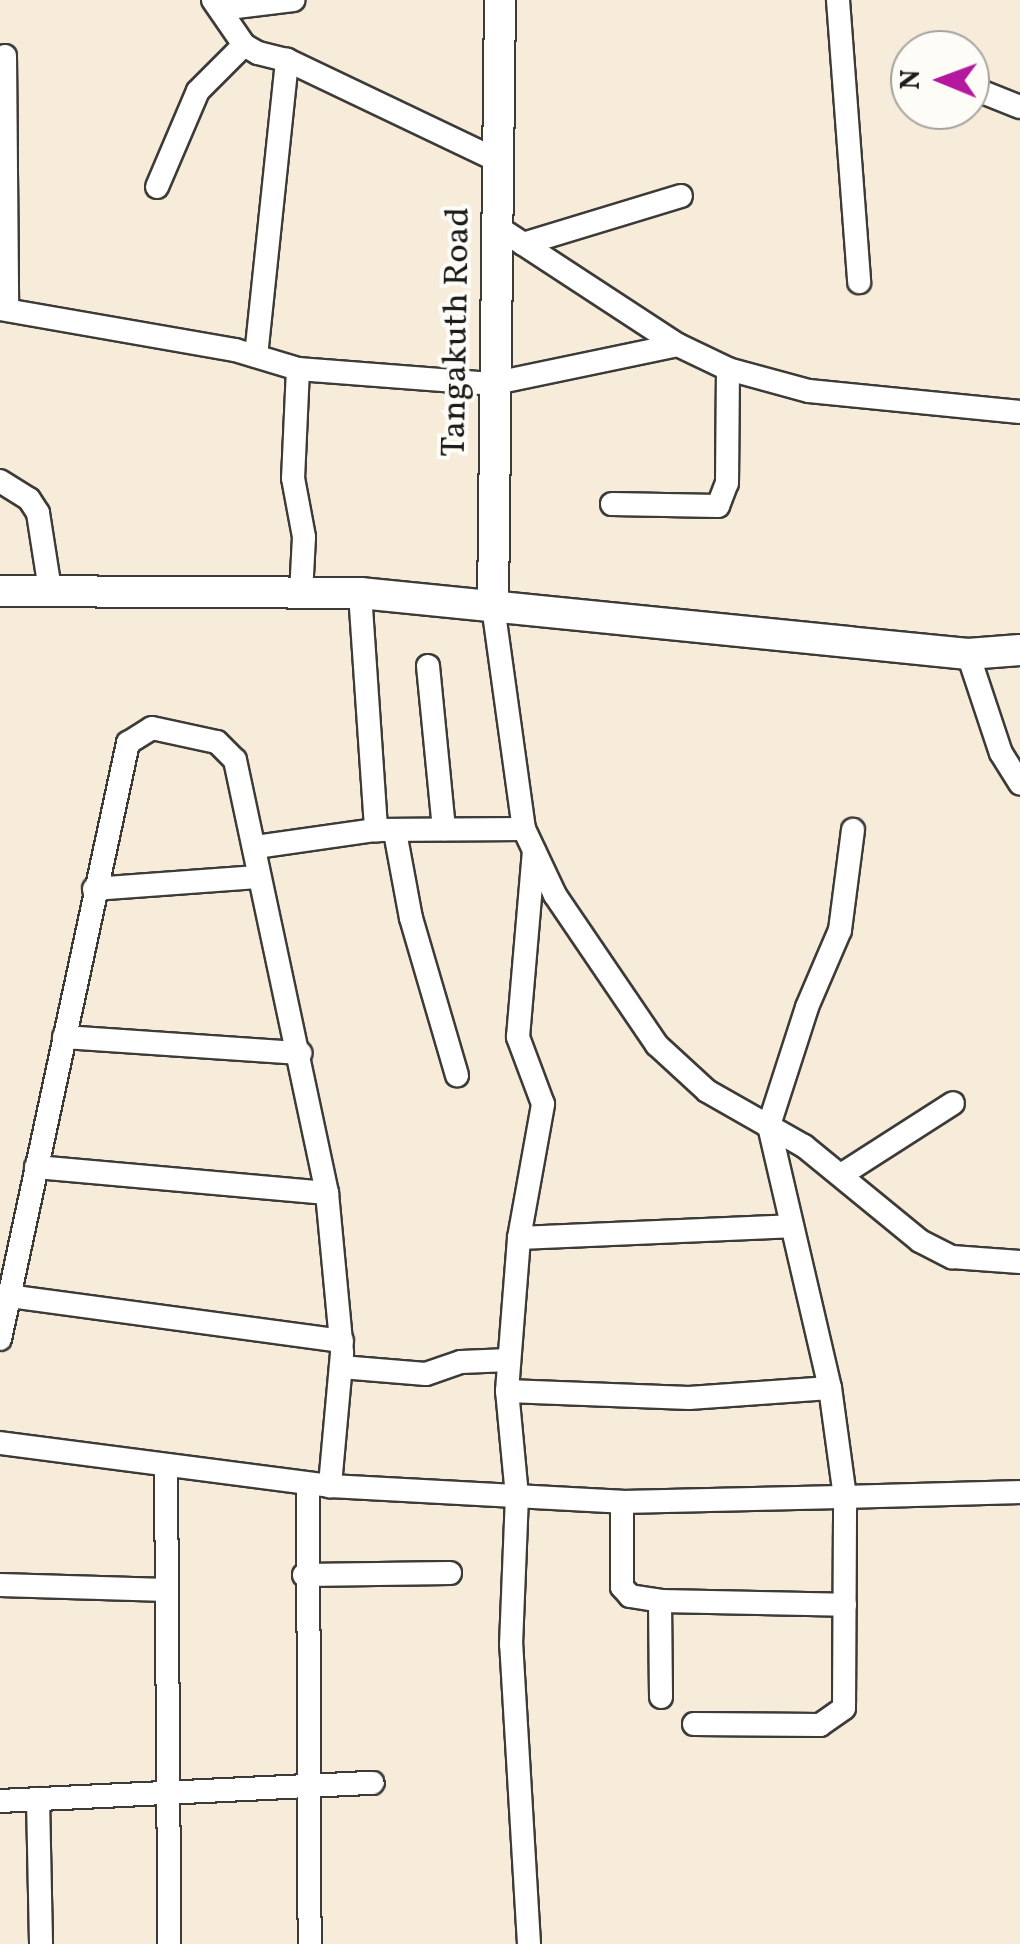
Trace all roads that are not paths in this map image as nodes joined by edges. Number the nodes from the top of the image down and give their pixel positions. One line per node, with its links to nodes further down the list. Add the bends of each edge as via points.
1 (293, 0): 4 (street)
2 (500, 0): 10 (street, Tangakuth Road)
3 (838, 0): 14 (street)
4 (216, 4): 5 (street)
5 (244, 45): 7 (street); 11 (street, via 198,91)
6 (4, 56): 15 (street)
7 (286, 60): 10 (street); 17 (street)
8 (990, 95): 9 (street)
9 (1020, 106)
10 (494, 159): 13 (street, Tangakuth Road)
11 (158, 188)
12 (681, 196): 13 (street)
13 (512, 237): 16 (street); 20 (street, Tangakuth Road)
14 (859, 282)
15 (3, 309): 17 (street)
16 (678, 345): 18 (street); 20 (street)
17 (256, 356): 19 (street)
18 (728, 368): 21 (street, via 809,391); 23 (street, via 727,483 718,506)
19 (298, 369): 20 (street); 27 (street, via 294,478 304,538)
20 (491, 384): 28 (street, Tangakuth Road)
21 (1020, 412)
22 (0, 480): 24 (street, via 38,513)
23 (612, 504)
24 (50, 590): 25 (street); 27 (street)
25 (0, 591)
26 (360, 593): 27 (street); 28 (street); 35 (street)
27 (301, 595)
28 (493, 606): 30 (street); 36 (street)
29 (1020, 650): 30 (street)
30 (968, 654): 32 (street, via 1001,753)
31 (428, 666): 33 (street)
32 (1020, 784)
33 (444, 829): 35 (street); 36 (street)
34 (853, 830): 44 (street, via 840,930)
35 (385, 831): 37 (street); 42 (street)
36 (529, 840): 44 (street, via 597,964 658,1045 707,1091); 49 (street, via 518,1037 543,1104)
37 (256, 847): 38 (street); 39 (street, via 228,748 152,728 138,731 128,742)
38 (257, 877): 39 (street); 41 (street)
39 (94, 889): 40 (street)
40 (64, 1037): 41 (street); 45 (street)
41 (300, 1053): 47 (street)
42 (457, 1076)
43 (954, 1102): 46 (street)
44 (769, 1125): 46 (street); 48 (street)
45 (36, 1167): 47 (street); 51 (street)
46 (841, 1175): 50 (street, via 920,1241 952,1257)
47 (327, 1193): 53 (street)
48 (790, 1226): 49 (street); 56 (street)
49 (519, 1238): 54 (street)
50 (1020, 1262)
51 (9, 1296): 52 (street); 53 (street)
52 (0, 1339)
53 (342, 1340): 55 (street)
54 (509, 1360): 55 (street, via 461,1362 426,1374); 57 (street)
55 (341, 1367): 60 (street)
56 (830, 1388): 57 (street, via 689,1398); 63 (street)
57 (507, 1391): 62 (street)
58 (0, 1444): 59 (street)
59 (166, 1468): 60 (street); 68 (street)
60 (319, 1485): 62 (street); 66 (street)
61 (1020, 1492): 63 (street)
62 (518, 1496): 64 (street); 81 (street, via 511,1646)
63 (846, 1497): 64 (street); 70 (street)
64 (622, 1502): 69 (street, via 622,1587 630,1596)
65 (450, 1573): 66 (street)
66 (304, 1575): 74 (street)
67 (0, 1586): 68 (street)
68 (166, 1590): 75 (street)
69 (660, 1601): 70 (street); 71 (street)
70 (845, 1605): 72 (street, via 846,1686 835,1720)
71 (661, 1697)
72 (694, 1724)
73 (373, 1783): 74 (street)
74 (308, 1786): 75 (street); 80 (street)
75 (168, 1793): 76 (street); 79 (street)
76 (38, 1799): 77 (street); 78 (street)
77 (0, 1800)
78 (41, 1944)
79 (169, 1944)
80 (310, 1944)
81 (529, 1944)

